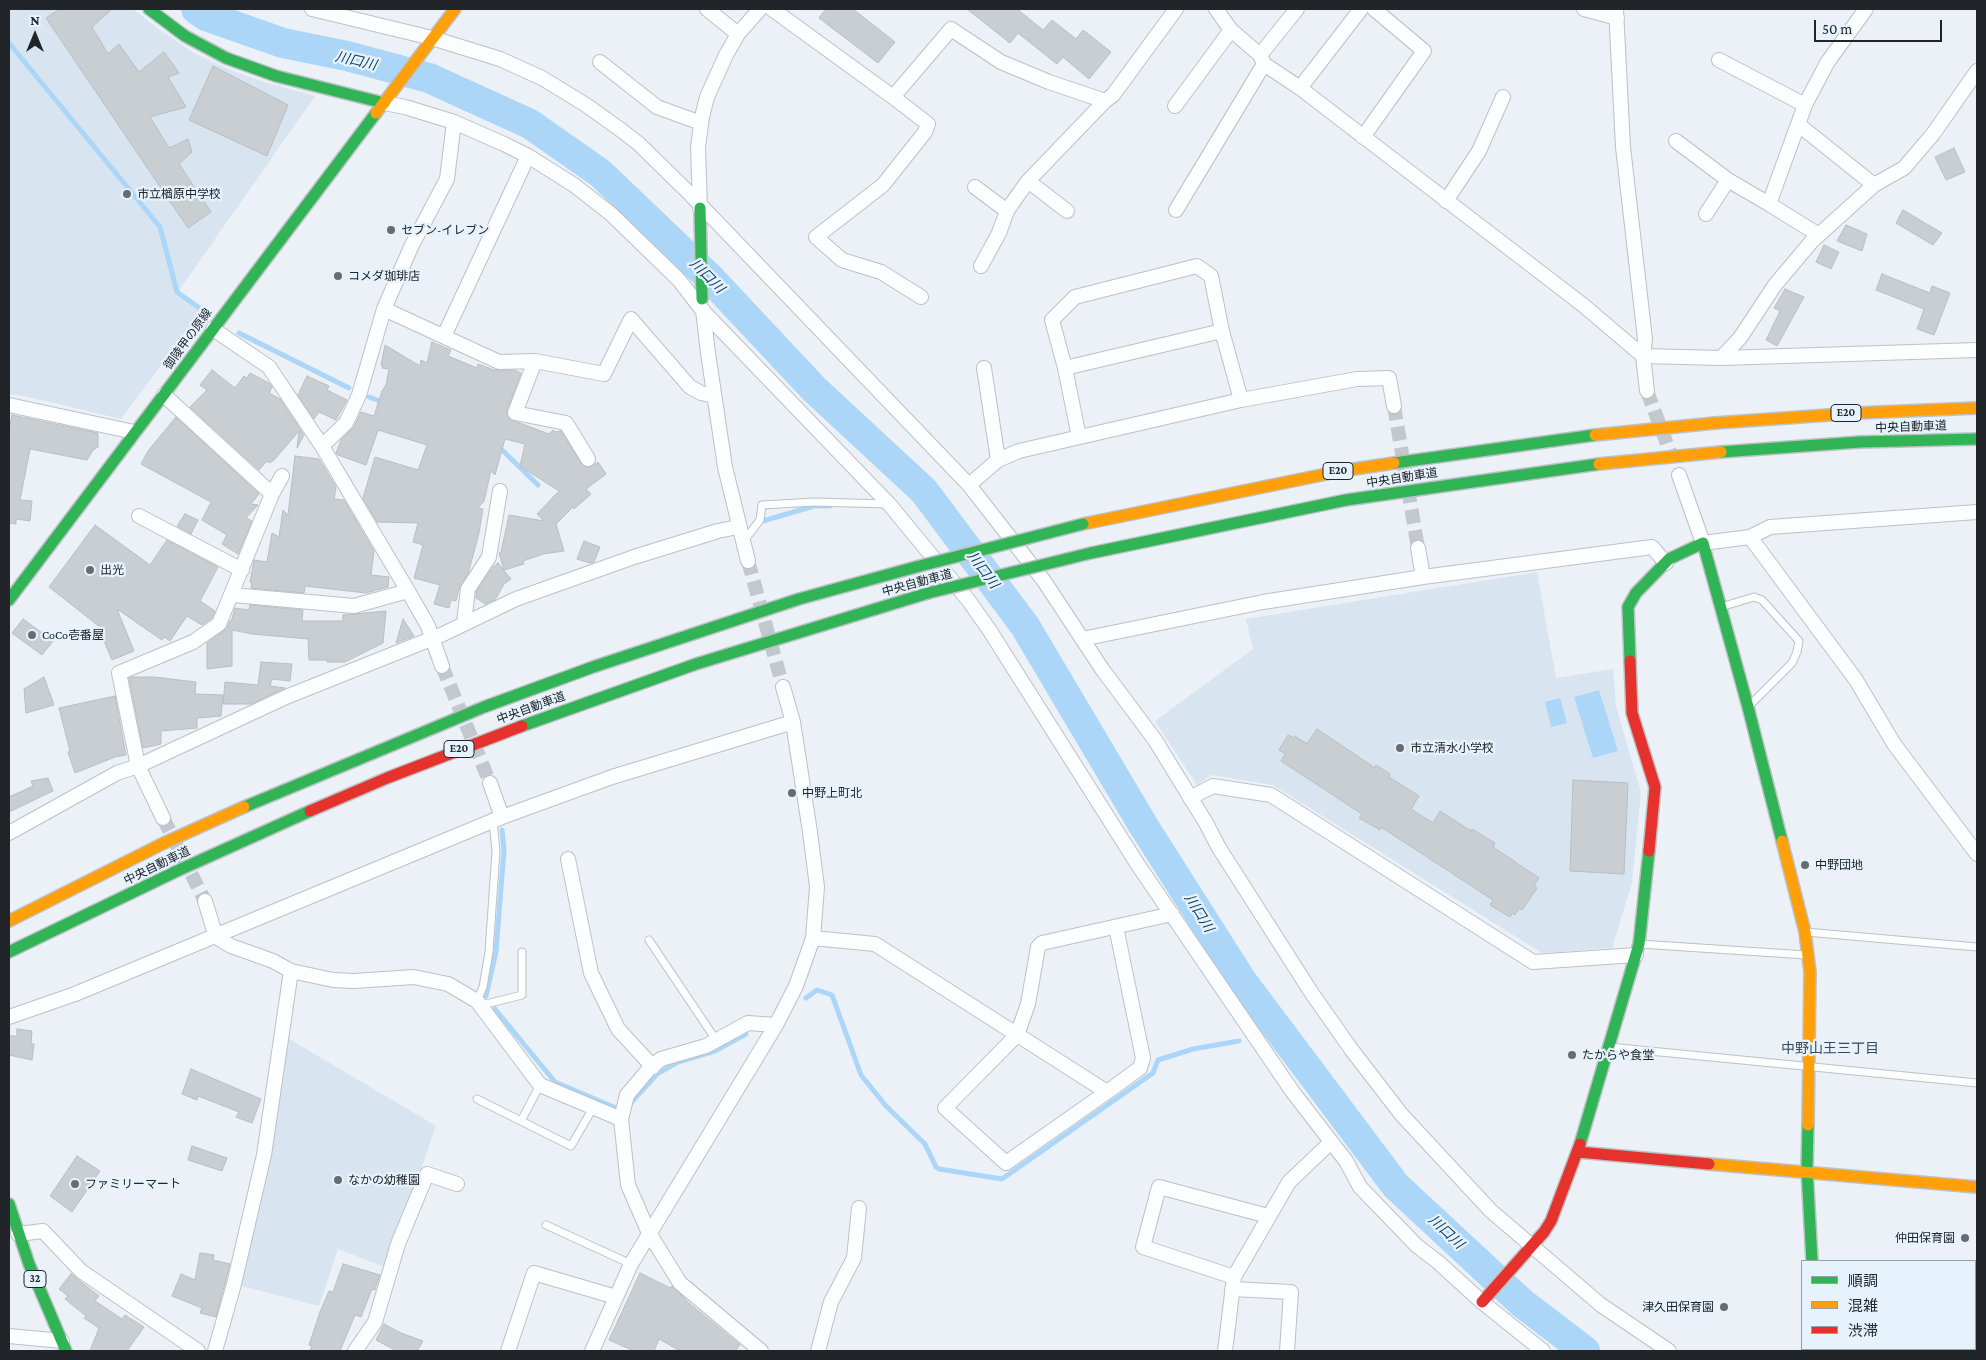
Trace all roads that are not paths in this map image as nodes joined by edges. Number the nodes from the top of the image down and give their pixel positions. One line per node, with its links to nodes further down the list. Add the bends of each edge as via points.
1 (149, 9): 25 (main road, via 186,36 226,58 276,76)
2 (312, 9): 17 (street)
3 (454, 9): 17 (main road)
4 (707, 9): 16 (street)
5 (760, 9): 16 (street)
6 (772, 9): 23 (street)
7 (1176, 9): 26 (street, via 1114,95)
8 (1216, 9): 15 (street)
9 (1297, 9): 18 (street)
10 (1362, 9): 22 (street)
11 (1374, 9): 32 (street, via 1424,51)
12 (1584, 9): 14 (street)
13 (1866, 9): 27 (street, via 1827,63)
14 (1616, 14): 55 (street, via 1623,148 1645,339)
15 (1231, 30): 18 (street); 28 (street)
16 (738, 34): 30 (street, via 707,97)
17 (430, 41): 25 (main road, 御陵甲の原線); 41 (street, via 500,59 542,78 639,144)
18 (1262, 60): 22 (street); 42 (street)
19 (1719, 60): 27 (street)
20 (600, 62): 30 (street, via 657,107)
21 (1977, 71): 37 (street, via 1933,134 1904,168)
22 (1300, 88): 32 (street)
23 (893, 96): 26 (street, via 951,29 1002,62); 48 (street, via 928,124 925,132 883,185 816,237 842,260 881,272)
24 (1503, 97): 39 (street, via 1479,151)
25 (387, 99): 29 (street); 51 (main road, 御陵甲の原線)
26 (1105, 100): 36 (street)
27 (1805, 105): 31 (street)
28 (1175, 106)
29 (454, 122): 34 (street); 50 (street, via 447,179 410,247)
30 (701, 123): 41 (street, via 698,148)
31 (1799, 125): 37 (street); 40 (street)
32 (1364, 137): 39 (street)
33 (1676, 141): 35 (street)
34 (528, 156): 49 (street, via 574,185 611,214); 53 (street)
35 (1728, 180): 40 (street); 45 (street)
36 (1028, 181): 43 (street); 44 (street)
37 (1874, 185): 46 (street)
38 (975, 187): 43 (street)
39 (1446, 201): 55 (street, via 1583,305)
40 (1769, 204): 46 (street)
41 (700, 205): 49 (main road); 75 (street)
42 (1176, 210)
43 (1007, 211): 47 (street, via 999,234)
44 (1067, 211)
45 (1706, 214)
46 (1819, 235): 56 (street)
47 (981, 266)
48 (921, 297)
49 (702, 305): 62 (street); 78 (street)
50 (384, 309): 53 (street); 70 (street, via 356,402 346,423)
51 (213, 329): 61 (main road, 御陵甲の原線); 70 (street, via 269,367)
52 (1222, 331): 59 (street); 59 (street, via 1211,276 1198,266 1075,297 1052,320); 63 (street)
53 (444, 336): 57 (street, via 499,362)
54 (1977, 350): 56 (street)
55 (1642, 356): 56 (street); 60 (street)
56 (1721, 358)
57 (534, 361): 62 (street, via 604,374 631,319 690,387); 71 (street, via 515,413 566,423)
58 (984, 368): 72 (street)
59 (1065, 368): 68 (street)
60 (1647, 390)
61 (164, 395): 67 (main road, 御陵甲の原線); 77 (street)
62 (714, 396): 81 (street)
63 (1241, 400): 65 (street, via 1358,379 1389,378); 68 (street)
64 (9, 405): 67 (street)
65 (1394, 406)
66 (1977, 408): 111 (main road, 中央自動車道 / E20, bridge, via 1715,423 1595,435 1341,471 1083,524 916,567 686,635 475,711 266,797 164,843)
67 (134, 432): 92 (main road, 御陵甲の原線)
68 (1079, 437): 72 (street, via 1033,447)
69 (1977, 439): 119 (main road, 中央自動車道 / E20, bridge, via 1860,442 1721,452 1599,464 1346,500 1091,554 928,593 696,664 478,742 270,828)
70 (322, 446): 90 (street)
71 (588, 459)
72 (998, 460): 75 (street)
73 (1679, 475): 84 (street)
74 (282, 476): 77 (street)
75 (969, 485): 96 (street, via 1044,581)
76 (500, 491): 94 (street, via 489,557 468,589)
77 (272, 494): 88 (street)
78 (889, 504): 83 (lane, via 814,502 762,505 760,520); 110 (street, via 990,631)
79 (1977, 512): 82 (street, via 1770,527)
80 (139, 516): 88 (street)
81 (738, 527): 83 (street); 94 (street, via 634,557 516,599)
82 (1750, 537): 84 (street); 107 (street, via 1856,680 1894,744)
83 (742, 542): 86 (street)
84 (1703, 543): 87 (main road); 93 (main road)
85 (1418, 548): 89 (street)
86 (748, 561)
87 (1666, 563): 89 (street, via 1652,547); 118 (main road, via 1636,592 1628,608 1632,713 1655,787)
88 (242, 570): 91 (street)
89 (1422, 577): 96 (street, via 1263,602)
90 (408, 591): 91 (street, via 354,606); 95 (street)
91 (233, 595): 101 (street, via 219,624 193,642 119,673)
92 (9, 600)
93 (1721, 607): 99 (main road); 99 (lane, via 1754,597 1762,600 1799,641 1792,663)
94 (464, 623): 95 (street)
95 (433, 639): 97 (street); 101 (street, via 286,697)
96 (1082, 639): 103 (street, via 1156,740)
97 (442, 666)
98 (783, 687): 100 (street)
99 (1748, 707): 113 (main road)
100 (793, 722): 105 (street, via 612,777); 115 (street, via 817,887)
101 (138, 766): 104 (street); 106 (street, via 117,773)
102 (490, 783): 105 (street)
103 (1190, 798): 118 (street, via 1213,786 1271,794 1533,962); 149 (street, via 1255,906 1350,1049 1401,1114)
104 (163, 818)
105 (498, 820): 114 (street); 123 (lane, via 489,952)
106 (9, 833)
107 (1977, 854)
108 (568, 859): 130 (street, via 591,973 618,1029)
109 (205, 901): 114 (street)
110 (1172, 914): 112 (street); 138 (street, via 1292,1091)
111 (9, 921)
112 (1116, 928): 126 (street, via 1042,943 1038,947 1028,1004); 133 (street, via 1144,1058 1140,1068)
113 (1806, 932): 117 (lane); 121 (main road)
114 (216, 936): 122 (street, via 231,946); 124 (street, via 75,994)
115 (813, 938): 125 (street, via 796,986); 126 (street, via 875,944)
116 (648, 940): 127 (lane)
117 (1977, 947)
118 (1638, 950): 121 (lane); 128 (main road)
119 (9, 952)
120 (522, 952): 123 (lane, via 522,994)
121 (1809, 956): 129 (main road)
122 (291, 971): 123 (street, via 340,980 414,977 448,984); 158 (street, via 264,1155)
123 (480, 1003): 132 (street)
124 (9, 1017)
125 (776, 1025): 127 (street, via 748,1023); 147 (street)
126 (1017, 1035): 133 (street); 133 (street, via 945,1108 1006,1163)
127 (716, 1040): 130 (street, via 661,1059)
128 (1608, 1047): 129 (lane); 139 (main road)
129 (1809, 1066): 131 (lane); 140 (main road)
130 (653, 1067): 136 (street, via 627,1095)
131 (1977, 1083)
132 (540, 1085): 135 (street); 137 (lane)
133 (1108, 1092)
134 (477, 1099): 137 (lane)
135 (593, 1108): 136 (street); 137 (lane, via 571,1146)
136 (621, 1119): 147 (street, via 628,1185)
137 (521, 1121)
138 (1331, 1142): 145 (street, via 1289,1182); 154 (street, via 1360,1187 1416,1246)
139 (1578, 1152): 140 (main road); 149 (main road, via 1551,1221)
140 (1807, 1170): 142 (main road); 150 (main road)
141 (457, 1184): 159 (street, via 427,1174 398,1244 375,1322)
142 (1977, 1187)
143 (9, 1204): 148 (main road, 32)
144 (859, 1208): 163 (street, via 854,1258 831,1302)
145 (1268, 1216): 152 (street); 152 (street, via 1159,1188 1142,1247)
146 (546, 1225): 151 (lane)
147 (650, 1233): 151 (street); 162 (street, via 680,1282)
148 (18, 1234): 156 (main road, 32); 157 (street, via 43,1231 81,1271)
149 (1529, 1248): 154 (main road); 167 (street, via 1601,1305)
150 (1812, 1260)
151 (631, 1264): 153 (street)
152 (1233, 1283): 164 (street); 165 (street, via 1290,1292)
153 (616, 1297): 160 (street, via 534,1273); 161 (street)
154 (1483, 1300): 166 (street)
155 (9, 1336): 156 (street)
156 (64, 1346)
157 (198, 1351)
158 (215, 1351)
159 (355, 1351)
160 (508, 1351)
161 (592, 1351)
162 (761, 1351)
163 (818, 1351)
164 (1225, 1351)
165 (1287, 1351)
166 (1543, 1351)
167 (1669, 1351)

